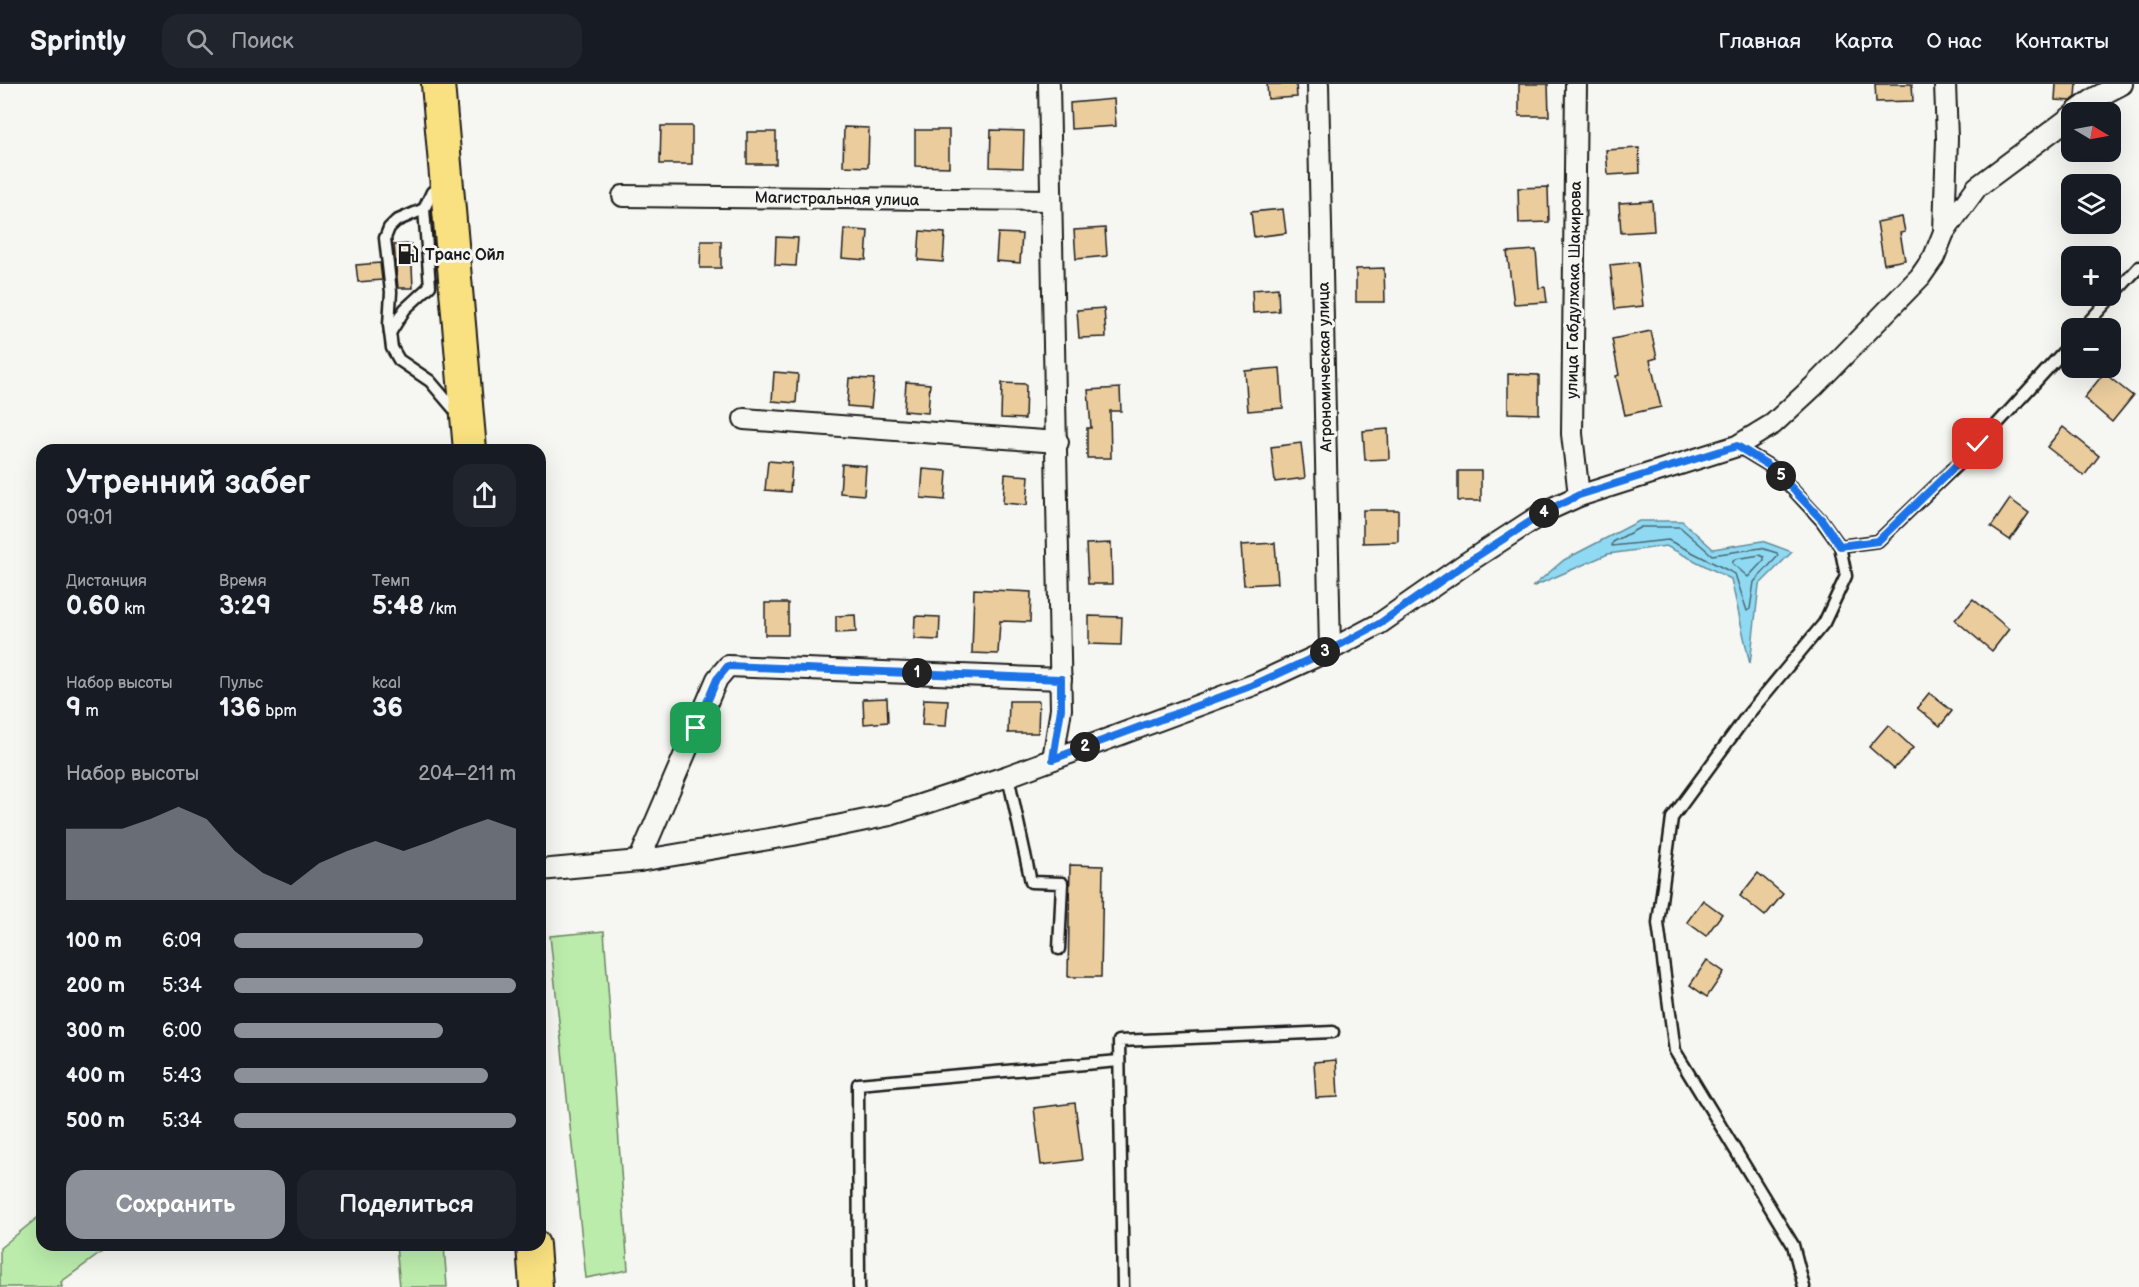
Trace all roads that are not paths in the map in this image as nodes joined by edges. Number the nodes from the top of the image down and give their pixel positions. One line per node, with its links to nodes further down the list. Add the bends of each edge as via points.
1 (438, 84): 9 (main road)
2 (1049, 84): 11 (street)
3 (1318, 84): 24 (street, Агрономическая улица)
4 (1576, 84): 22 (street, улица Габдулхака Шакирова, via 1572,434)
5 (1945, 84): 13 (street)
6 (2122, 84): 7 (street)
7 (2090, 102)
8 (2061, 124): 13 (street, via 1977,187)
9 (447, 179): 12 (lane, via 432,192); 19 (main road)
10 (623, 196): 11 (street, Магистральная улица)
11 (1051, 200): 20 (street)
12 (424, 209): 16 (lane, via 430,286 405,309); 16 (lane, via 396,221 386,238)
13 (1944, 232): 21 (street, via 1920,277 1773,424)
14 (2139, 267): 15 (lane)
15 (2093, 318)
16 (390, 333): 19 (lane, via 399,360 430,381)
17 (2061, 354): 23 (lane, via 1978,444 1878,541)
18 (744, 419): 20 (street)
19 (469, 439)
20 (1058, 442): 25 (street)
21 (1737, 446): 22 (street); 23 (lane, via 1773,468 1822,520)
22 (1579, 495): 24 (street, via 1548,510 1379,624)
23 (1840, 546): 37 (lane, via 1846,576 1824,623 1746,717 1672,818 1658,923 1675,1051 1793,1245)
24 (1330, 650): 26 (street, via 1256,684)
25 (1061, 679): 26 (street); 28 (street, via 728,666 717,679)
26 (1053, 759): 27 (street)
27 (1008, 776): 28 (street, via 890,815); 30 (lane, via 1031,882 1062,883)
28 (639, 861): 29 (street)
29 (546, 869)
30 (1059, 949)
31 (1334, 1032): 32 (lane, via 1119,1041)
32 (1119, 1061): 35 (lane, via 858,1084); 36 (lane)
33 (533, 1251): 34 (main road)
34 (536, 1287)
35 (859, 1287)
36 (1123, 1287)
37 (1804, 1287)

